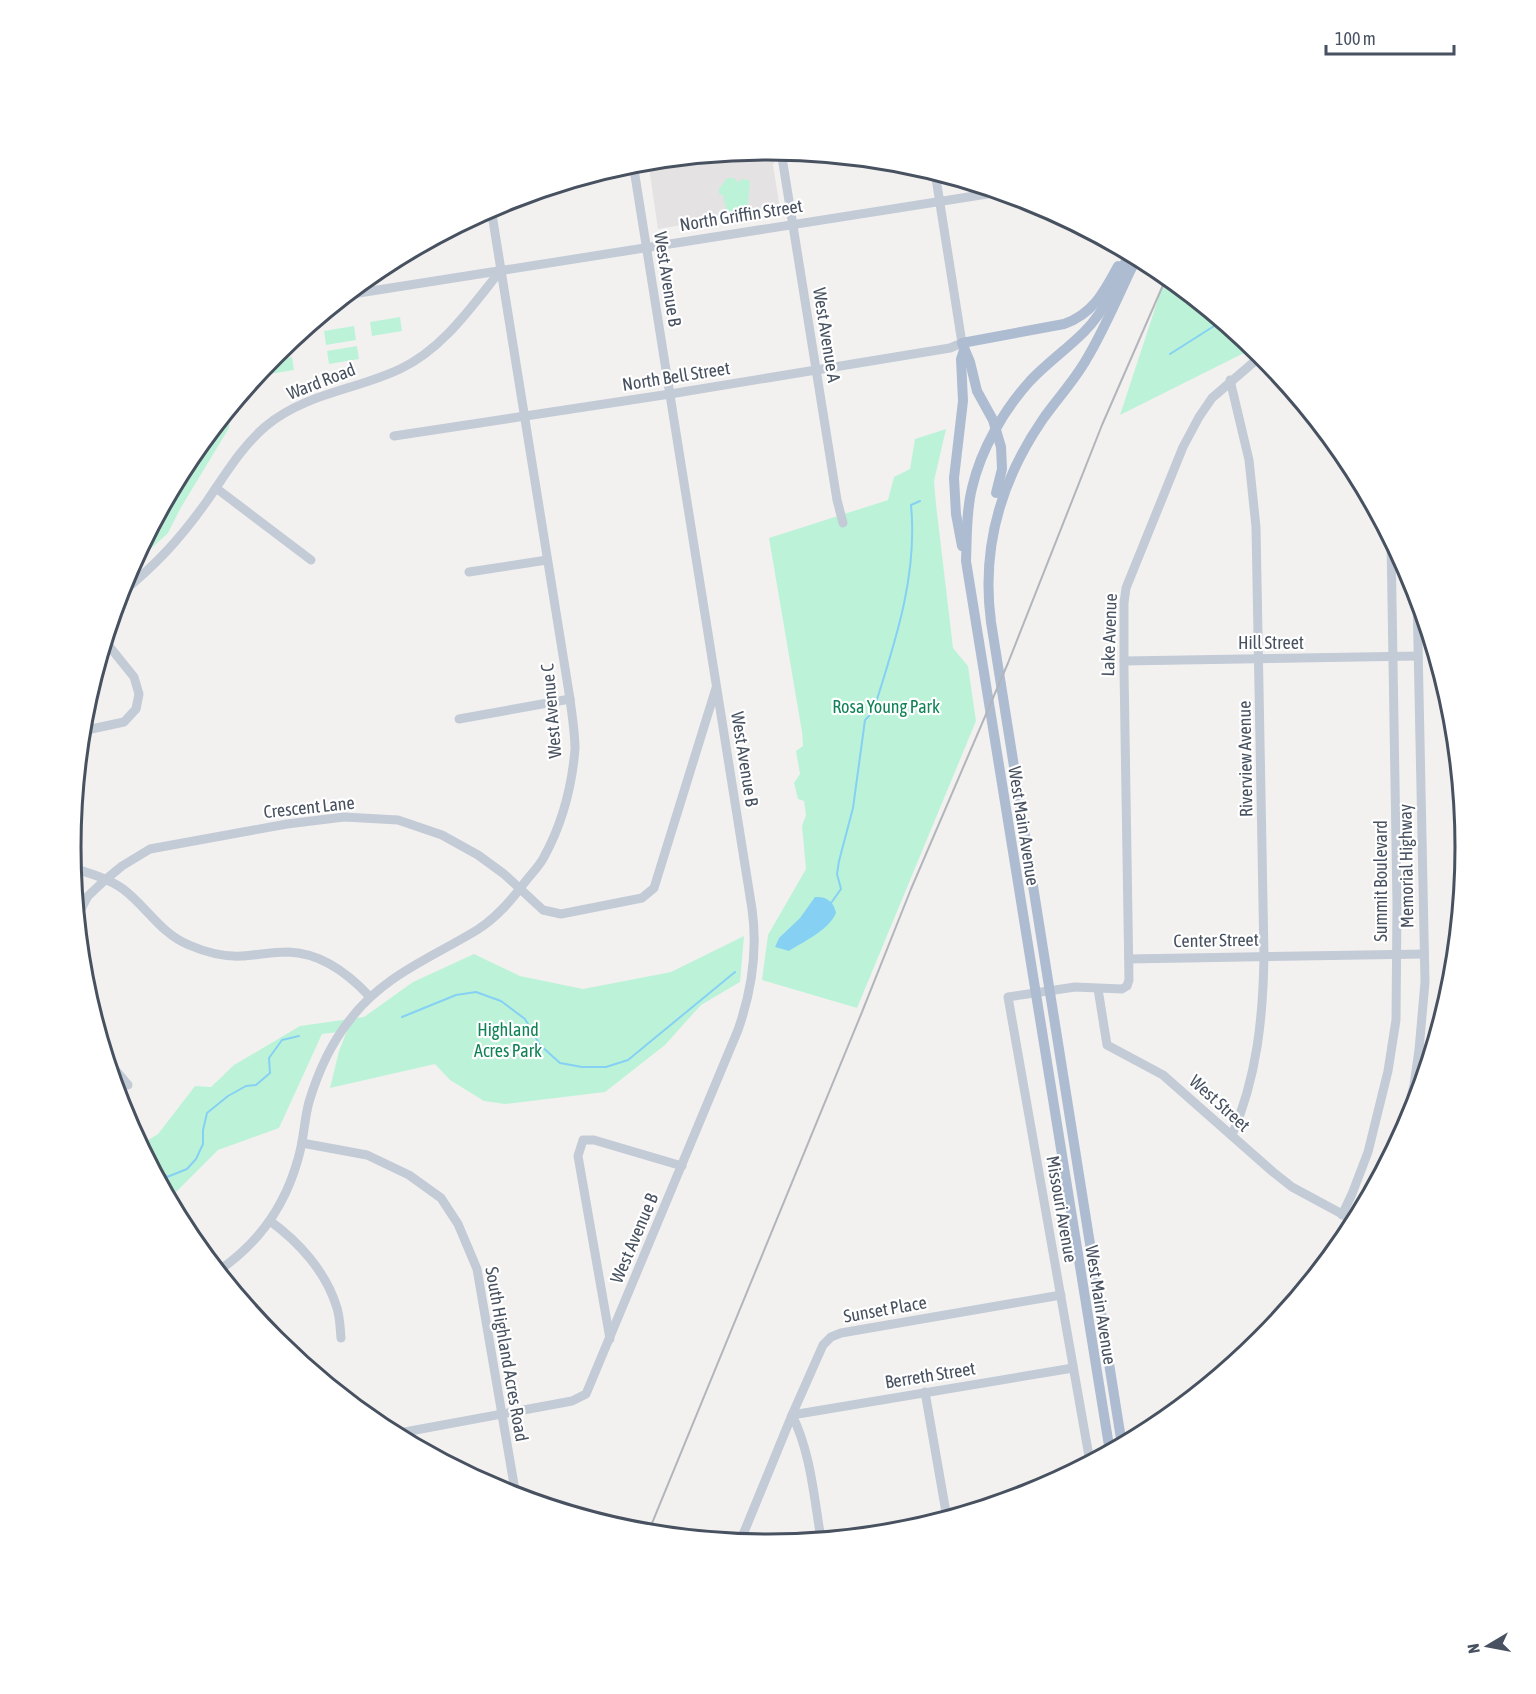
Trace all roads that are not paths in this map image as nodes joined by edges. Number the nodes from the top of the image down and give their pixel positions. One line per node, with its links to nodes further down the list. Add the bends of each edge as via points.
1 (783, 160): 7 (street, West Avenue A)
2 (635, 173): 8 (street, West Avenue B)
3 (936, 181): 5 (street)
4 (984, 194): 5 (street, North Griffin Street)
5 (939, 201): 7 (street, North Griffin Street); 14 (street)
6 (493, 218): 12 (street, West Avenue C)
7 (793, 224): 8 (street, North Griffin Street); 16 (street, West Avenue A)
8 (646, 247): 12 (street, North Griffin Street); 18 (street, West Avenue B)
9 (1123, 259): 14 (main road, via 1102,296 1078,320)
10 (1124, 260): 20 (main road, West Main Avenue, via 1114,290 1097,316 1030,381)
11 (1133, 265): 29 (main road, West Main Avenue, via 1088,358 1038,427 1010,475 993,531)
12 (501, 270): 13 (street, North Griffin Street); 19 (street, West Avenue C); 22 (street, Ward Road, via 429,351 392,373 307,400 284,414 248,444)
13 (364, 292)
14 (963, 347): 16 (street, North Bell Street); 20 (main road, via 976,391); 27 (main road, via 963,401 954,487)
15 (1254, 361): 17 (street, Lake Avenue)
16 (816, 369): 18 (street, North Bell Street); 23 (street, West Avenue A)
17 (1230, 380): 35 (street, Riverview Avenue, via 1249,460); 36 (street, Lake Avenue, via 1212,398 1183,447 1126,588)
18 (670, 394): 19 (street, North Bell Street); 37 (street, West Avenue B)
19 (523, 416): 21 (street, North Bell Street); 26 (street, West Avenue C)
20 (996, 429): 27 (main road, West Main Avenue, via 972,489); 29 (main road, via 1002,469 984,541)
21 (394, 436)
22 (216, 488): 25 (street); 30 (street, Ward Road, via 174,545)
23 (843, 523)
24 (1391, 559): 33 (street, Summit Boulevard)
25 (311, 560)
26 (547, 560): 28 (street); 38 (street, West Avenue C)
27 (966, 561): 51 (main road, West Main Avenue)
28 (469, 572)
29 (988, 582): 49 (main road, West Main Avenue)
30 (133, 583)
31 (1417, 622): 34 (street, Memorial Highway)
32 (110, 648): 40 (street, via 134,677 139,694 136,709 124,722)
33 (1394, 657): 34 (street, Hill Street); 35 (street, Hill Street); 46 (street, Summit Boulevard)
34 (1418, 657): 45 (street, Memorial Highway)
35 (1260, 658): 36 (street, Hill Street); 47 (street, Riverview Avenue)
36 (1124, 661): 48 (street, Lake Avenue)
37 (716, 686): 43 (street, Crescent Lane, via 654,888 642,898 561,914 543,910); 58 (street, West Avenue B, via 752,909 755,950 742,1018)
38 (570, 699): 39 (street); 43 (street, West Avenue C, via 575,747 571,785 543,859)
39 (459, 719)
40 (91, 729)
41 (82, 871): 42 (street)
42 (105, 880): 43 (street, Crescent Lane, via 150,849 344,817 398,820 442,835 478,855); 44 (street, Crescent Lane); 52 (street, via 122,887 160,926 186,944 212,953 240,956 289,952 311,956 332,964)
43 (520, 889): 52 (street, West Avenue C, via 508,905 480,928 389,980)
44 (83, 904)
45 (1424, 954): 46 (street, Center Street); 54 (street, Memorial Highway, via 1425,982)
46 (1397, 955): 47 (street, Center Street); 59 (street, Summit Boulevard, via 1396,1020 1388,1071 1368,1152)
47 (1264, 956): 48 (street, Center Street); 56 (street, Riverview Avenue, via 1263,1010 1254,1063)
48 (1129, 959): 50 (street, via 1127,986)
49 (1051, 989): 50 (street); 51 (street); 71 (main road, West Main Avenue)
50 (1098, 989): 56 (street, West Street, via 1107,1045 1163,1075)
51 (1034, 992): 63 (street, Missouri Avenue, via 1008,997); 72 (main road, West Main Avenue)
52 (370, 997): 57 (street, West Avenue C, via 325,1058 309,1103)
53 (120, 1075): 55 (street)
54 (1415, 1079)
55 (128, 1085)
56 (1232, 1135): 59 (street, West Street, via 1283,1181)
57 (302, 1143): 61 (street, West Avenue C, via 298,1162); 68 (street, South Highland Acres Road, via 367,1155 409,1175 441,1198 458,1224 477,1269)
58 (682, 1166): 65 (street, West Avenue B); 65 (street, via 583,1140 578,1156)
59 (1342, 1215): 60 (street, West Street)
60 (1347, 1217)
61 (270, 1221): 62 (street, West Avenue C, via 248,1248); 64 (street, via 323,1274 337,1307)
62 (224, 1266)
63 (1061, 1295): 66 (street, Missouri Avenue); 69 (street, Sunset Place, via 836,1334 823,1344)
64 (341, 1338)
65 (610, 1339): 68 (street, West Avenue B, via 586,1394 572,1401)
66 (1073, 1368): 67 (street, Berreth Street); 73 (street, Missouri Avenue)
67 (925, 1392): 69 (street, Berreth Street); 75 (street)
68 (501, 1415): 70 (street); 74 (street, South Highland Acres Road)
69 (792, 1415): 76 (street, via 806,1455); 77 (street, Sunset Place)
70 (408, 1432)
71 (1121, 1436)
72 (1109, 1443)
73 (1089, 1454)
74 (514, 1485)
75 (946, 1511)
76 (820, 1532)
77 (743, 1533)

